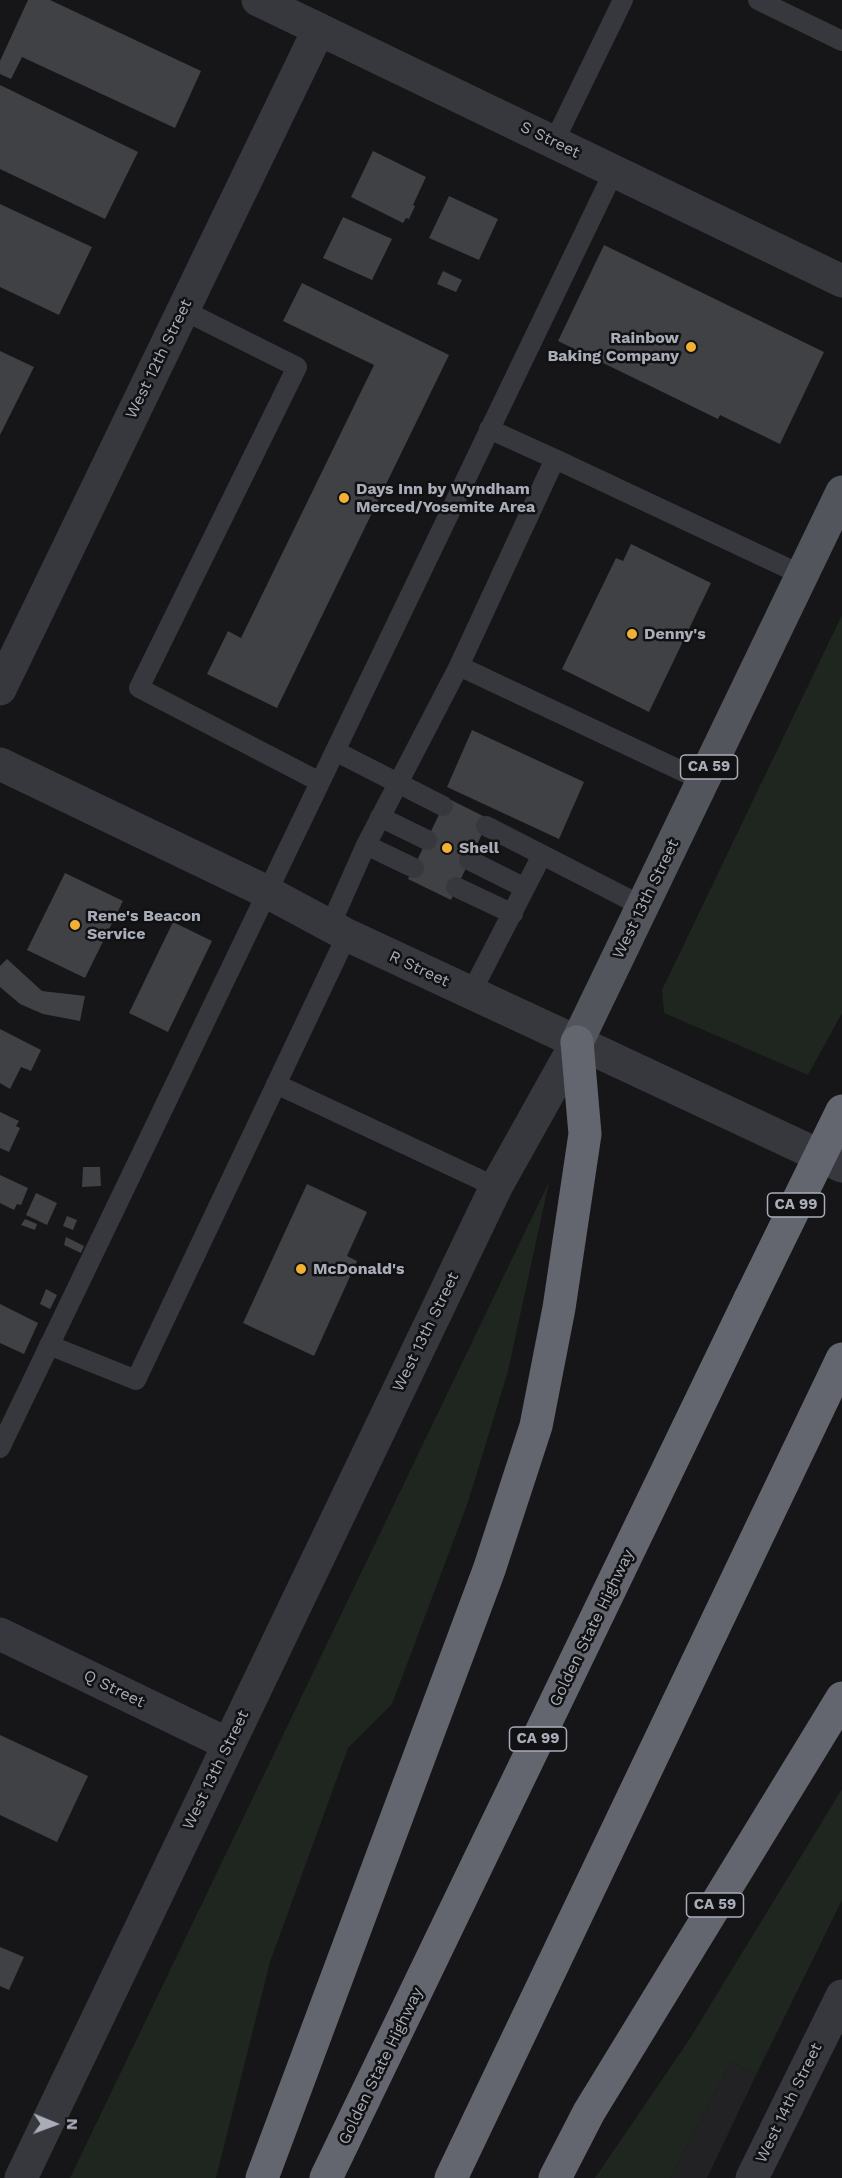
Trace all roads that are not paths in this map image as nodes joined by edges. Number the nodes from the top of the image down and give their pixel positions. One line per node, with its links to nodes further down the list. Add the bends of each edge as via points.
1 (258, 0): 4 (street, S Street)
2 (623, 0): 6 (lane)
3 (758, 0): 5 (lane)
4 (319, 29): 6 (street, S Street); 9 (street, West 12th Street)
5 (842, 41)
6 (554, 142): 7 (street, S Street)
7 (614, 171): 8 (street, S Street); 10 (lane)
8 (842, 281)
9 (183, 310): 15 (street, West 12th Street); 19 (lane, via 297,367 139,688)
10 (489, 429): 11 (lane); 16 (lane)
11 (555, 459): 13 (lane); 14 (lane)
12 (842, 492): 13 (main road, West 13th Street / CA 59)
13 (802, 576): 18 (main road, West 13th Street / CA 59)
14 (459, 666): 18 (lane); 20 (lane)
15 (0, 689)
16 (335, 752): 19 (lane); 20 (lane)
17 (0, 764): 31 (street, R Street)
18 (703, 781): 32 (main road, West 13th Street / CA 59)
19 (320, 782): 31 (lane)
20 (398, 783): 21 (lane); 22 (lane)
21 (443, 806)
22 (380, 817): 24 (lane); 25 (lane)
23 (486, 826): 26 (lane)
24 (427, 840)
25 (366, 844): 28 (lane); 34 (lane)
26 (542, 855): 30 (lane); 32 (lane)
27 (470, 860): 30 (lane)
28 (414, 868)
29 (456, 887): 33 (lane)
30 (525, 888): 33 (lane)
31 (267, 892): 34 (street, R Street); 41 (lane)
32 (642, 906): 36 (main road, West 13th Street / CA 59)
33 (513, 914): 35 (lane)
34 (338, 930): 35 (street, R Street); 37 (lane)
35 (471, 993): 36 (street, R Street)
36 (577, 1042): 39 (street, R Street); 40 (street, West 13th Street); 50 (highway, via 585,1134 559,1308 536,1426 489,1570)
37 (276, 1084): 40 (lane); 41 (lane, via 136,1380)
38 (842, 1111): 51 (highway, Golden State Highway / CA 99, bridge)
39 (842, 1166)
40 (496, 1187): 46 (street, West 13th Street)
41 (50, 1345): 43 (lane)
42 (842, 1359): 52 (highway)
43 (0, 1448)
44 (0, 1634): 46 (street, Q Street)
45 (842, 1698): 53 (highway, CA 59, via 589,2112)
46 (228, 1744): 49 (street, West 13th Street)
47 (842, 1996): 48 (street, West 14th Street)
48 (832, 2042): 54 (street, West 14th Street)
49 (21, 2178)
50 (262, 2178)
51 (326, 2178)
52 (451, 2178)
53 (555, 2178)
54 (752, 2178)

